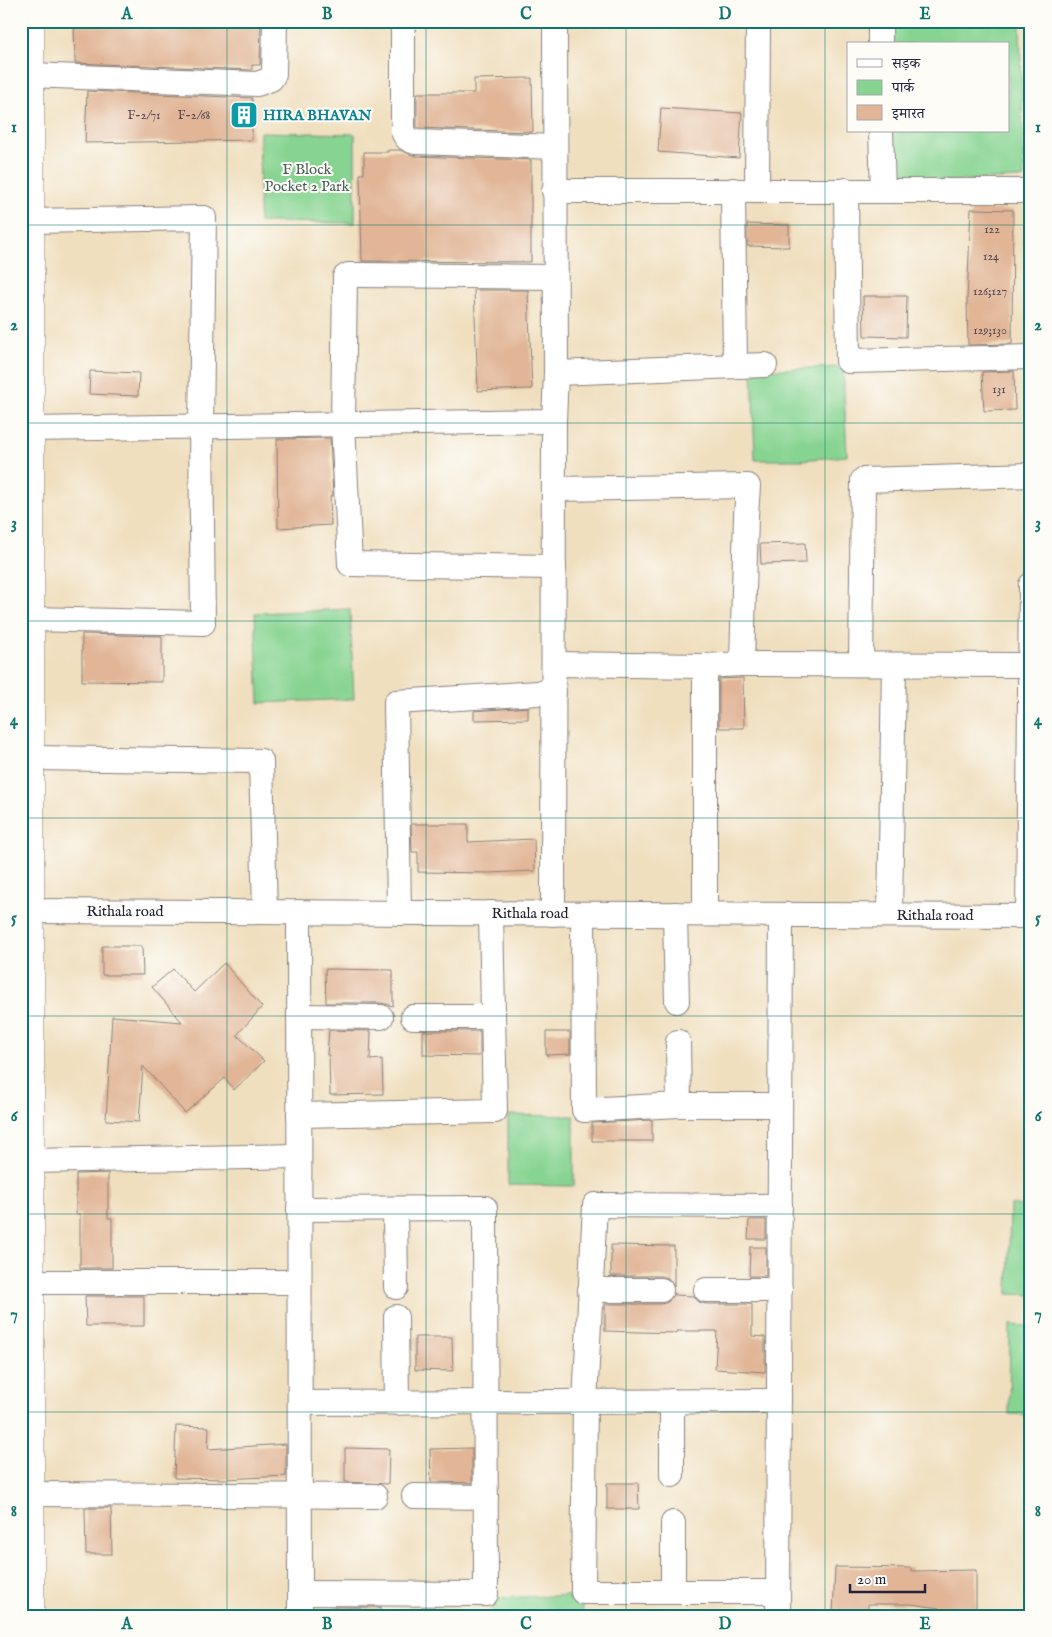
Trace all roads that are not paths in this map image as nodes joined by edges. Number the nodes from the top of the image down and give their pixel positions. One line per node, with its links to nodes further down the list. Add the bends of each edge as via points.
1 (30, 21): 8 (street)
2 (275, 21): 8 (street, via 274,74 272,80 257,84)
3 (403, 21): 10 (street, via 403,131 408,140)
4 (555, 21): 10 (street)
5 (758, 21): 12 (street)
6 (880, 21): 7 (street)
7 (880, 42)
8 (30, 75): 17 (street)
9 (881, 132): 14 (street)
10 (555, 147): 15 (street)
11 (733, 190): 12 (street); 15 (street); 21 (street)
12 (757, 190): 13 (street)
13 (846, 190): 14 (street); 19 (street, via 848,361)
14 (883, 190): 16 (street)
15 (554, 191): 18 (street)
16 (1031, 191)
17 (30, 221): 25 (street, via 204,218); 26 (street)
18 (554, 277): 22 (street); 24 (street, via 358,275 345,278)
19 (1031, 357)
20 (765, 365): 21 (street)
21 (735, 366): 22 (street)
22 (556, 373): 23 (street)
23 (554, 421): 24 (street); 28 (street)
24 (343, 424): 25 (street); 29 (street, via 350,564)
25 (202, 426): 26 (street); 31 (street, via 202,623)
26 (30, 429): 31 (street)
27 (1031, 475): 34 (street, via 863,480)
28 (554, 489): 29 (street); 33 (street, via 748,486)
29 (554, 568): 32 (street)
30 (1031, 585): 35 (street)
31 (30, 619): 39 (street)
32 (554, 664): 36 (street); 38 (street)
33 (742, 664): 34 (street); 36 (street)
34 (861, 664): 37 (street)
35 (1030, 664): 37 (street); 51 (street)
36 (705, 666): 48 (street)
37 (894, 666): 50 (street)
38 (554, 692): 43 (street, via 396,702); 45 (street)
39 (30, 758): 40 (street); 41 (street, via 261,761)
40 (30, 911): 41 (street, Rithala road); 62 (street)
41 (265, 912): 42 (street, Rithala road)
42 (299, 912): 43 (street, Rithala road); 53 (street)
43 (399, 913): 44 (street, Rithala road)
44 (490, 913): 45 (street, Rithala road); 56 (street)
45 (553, 914): 46 (street, Rithala road)
46 (583, 914): 47 (street, Rithala road); 58 (street, via 584,1110)
47 (675, 914): 48 (street, Rithala road); 52 (street)
48 (705, 914): 49 (street, Rithala road)
49 (781, 915): 50 (street, Rithala road); 59 (street)
50 (890, 915): 51 (street, Rithala road)
51 (1029, 916)
52 (677, 1001)
53 (299, 1016): 54 (street); 60 (street)
54 (381, 1017)
55 (413, 1017): 56 (street)
56 (493, 1017): 60 (street, via 495,1111)
57 (678, 1042): 58 (street)
58 (679, 1105): 59 (street)
59 (780, 1105): 63 (street)
60 (299, 1115): 61 (street)
61 (299, 1156): 62 (street); 64 (street)
62 (30, 1161): 66 (street)
63 (780, 1206): 69 (street, via 595,1205); 72 (street)
64 (299, 1209): 65 (street); 67 (street)
65 (395, 1209): 68 (street); 76 (street, via 485,1208)
66 (29, 1282): 67 (street); 81 (street)
67 (298, 1282): 79 (street)
68 (396, 1287)
69 (590, 1290): 70 (street); 77 (street)
70 (661, 1290)
71 (706, 1290): 72 (street)
72 (780, 1290): 75 (street)
73 (396, 1317): 78 (street)
74 (672, 1401): 75 (street); 77 (street); 80 (street)
75 (779, 1401): 88 (street)
76 (486, 1402): 77 (street); 78 (street); 85 (street)
77 (585, 1402): 87 (street, via 583,1592)
78 (396, 1403): 79 (street)
79 (300, 1404): 82 (street)
80 (672, 1475)
81 (29, 1494): 82 (street); 90 (street)
82 (300, 1496): 83 (street); 89 (street)
83 (375, 1496)
84 (414, 1496): 85 (street)
85 (486, 1496): 89 (street, via 486,1594)
86 (673, 1523): 87 (street)
87 (673, 1592): 88 (street)
88 (778, 1592): 91 (street)
89 (300, 1604)
90 (30, 1616)
91 (778, 1616)

